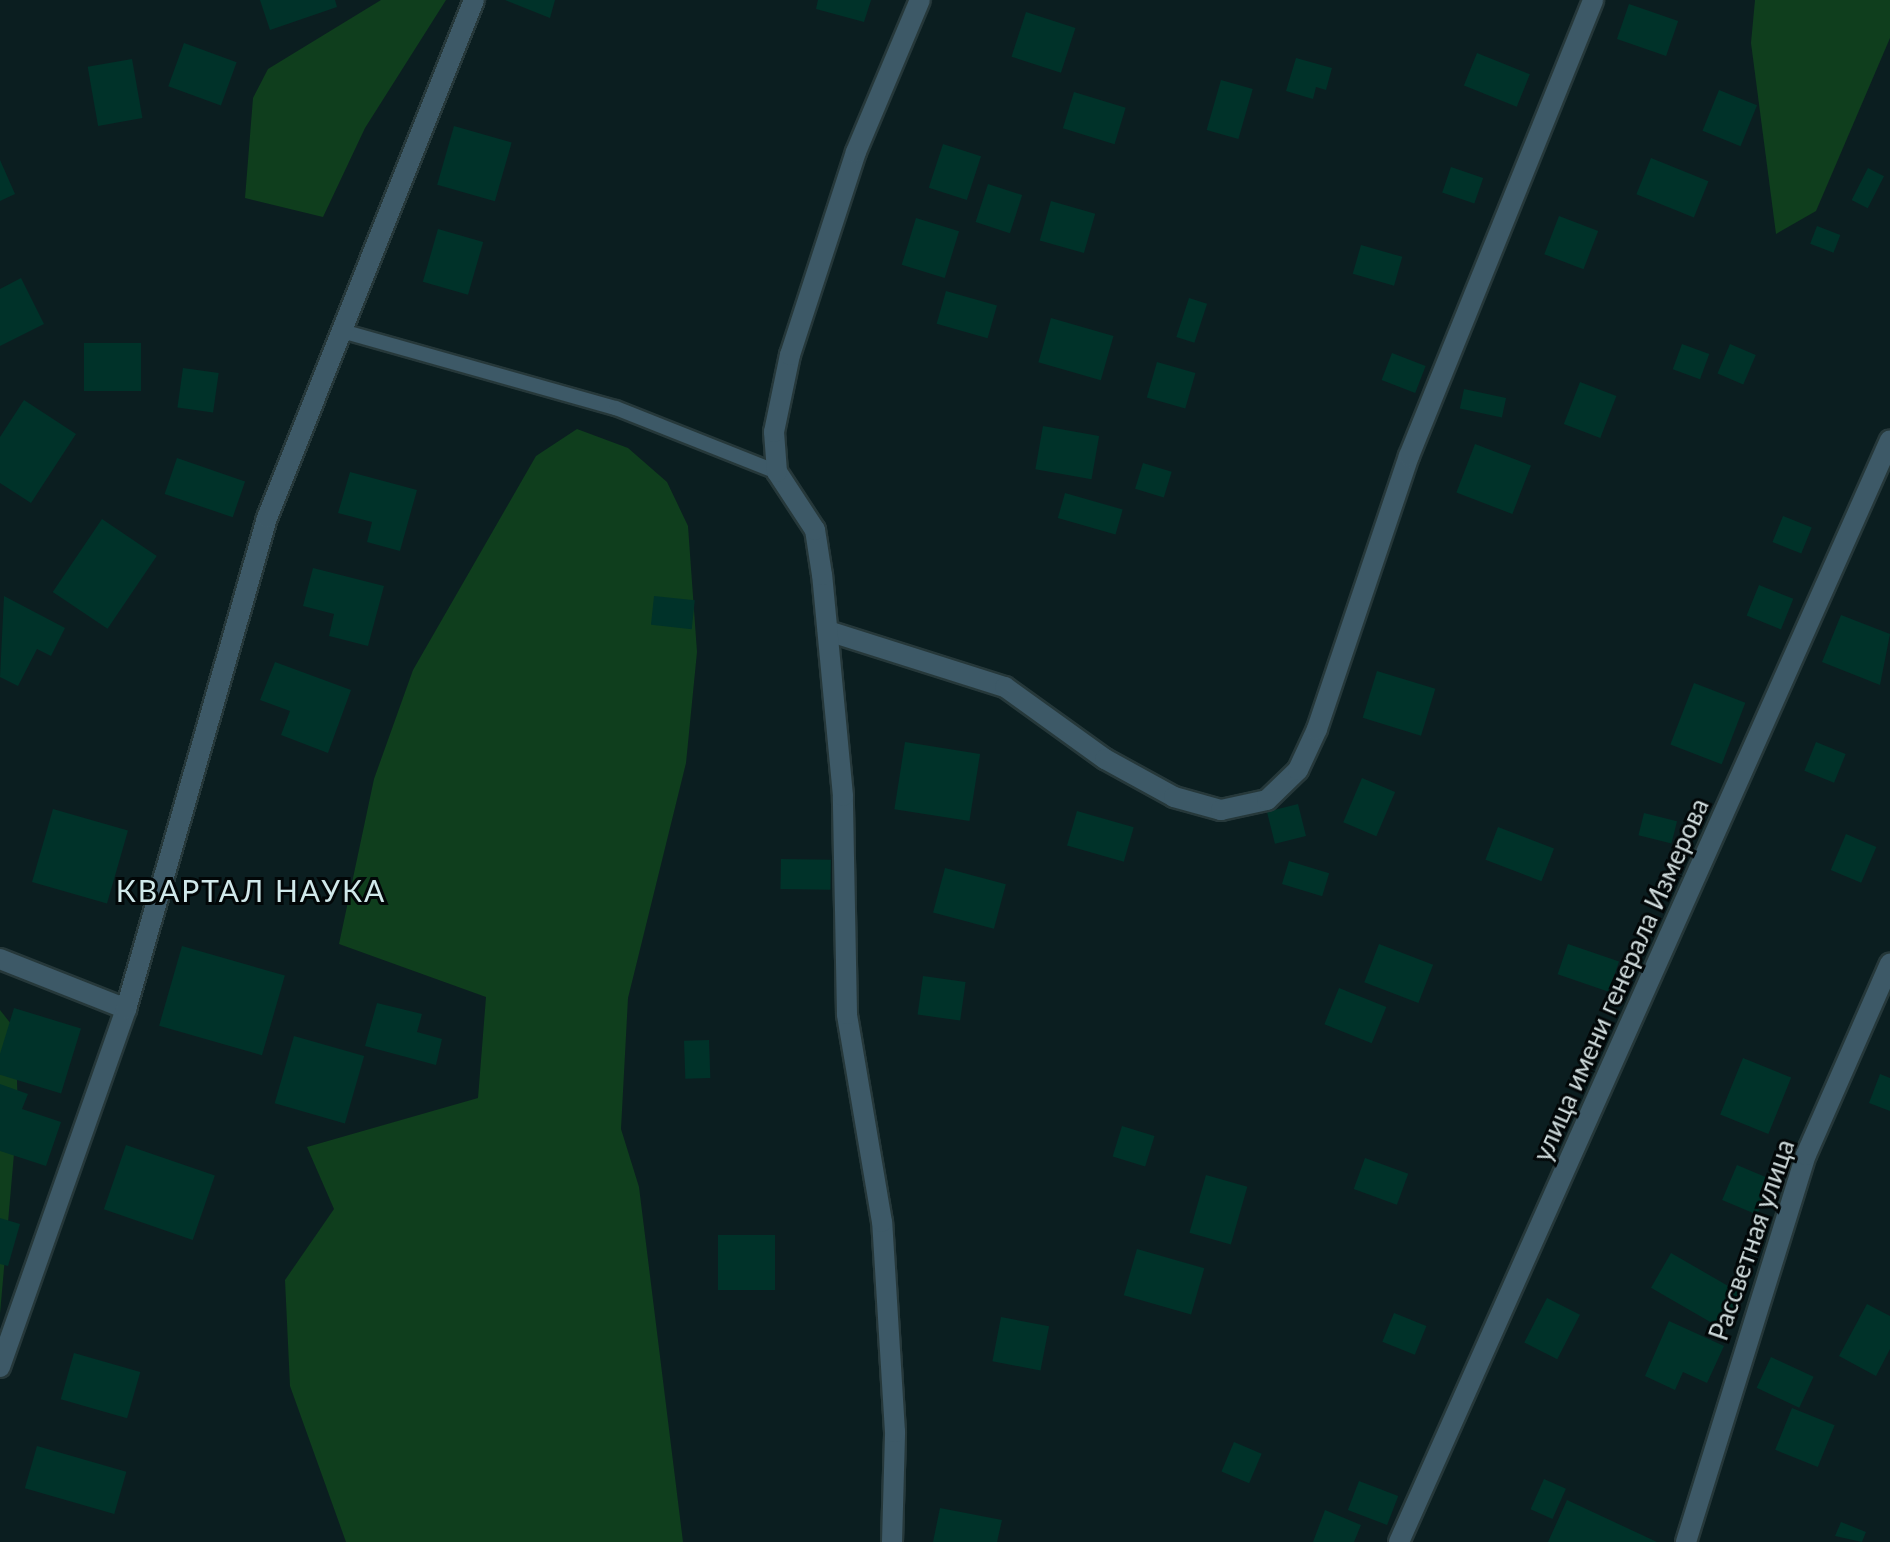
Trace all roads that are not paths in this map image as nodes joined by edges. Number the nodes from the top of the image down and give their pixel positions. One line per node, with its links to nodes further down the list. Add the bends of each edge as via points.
1 (474, 0): 4 (street)
2 (920, 0): 6 (street, via 856,152 790,355 774,432)
3 (1593, 0): 7 (street, via 1409,456 1317,729 1298,770 1267,800 1221,810 1174,797 1105,759 1005,687)
4 (345, 332): 6 (lane, via 616,408); 10 (street, via 267,518)
5 (1890, 440): 13 (street, улица имени генерала Измерова)
6 (777, 472): 7 (street, via 815,530)
7 (828, 631): 12 (street, via 843,796 847,1014 882,1222 895,1432)
8 (0, 959): 10 (street)
9 (1890, 964): 14 (street, Рассветная улица, via 1806,1155)
10 (126, 1009): 11 (street)
11 (0, 1367)
12 (892, 1542)
13 (1399, 1542)
14 (1686, 1542)

